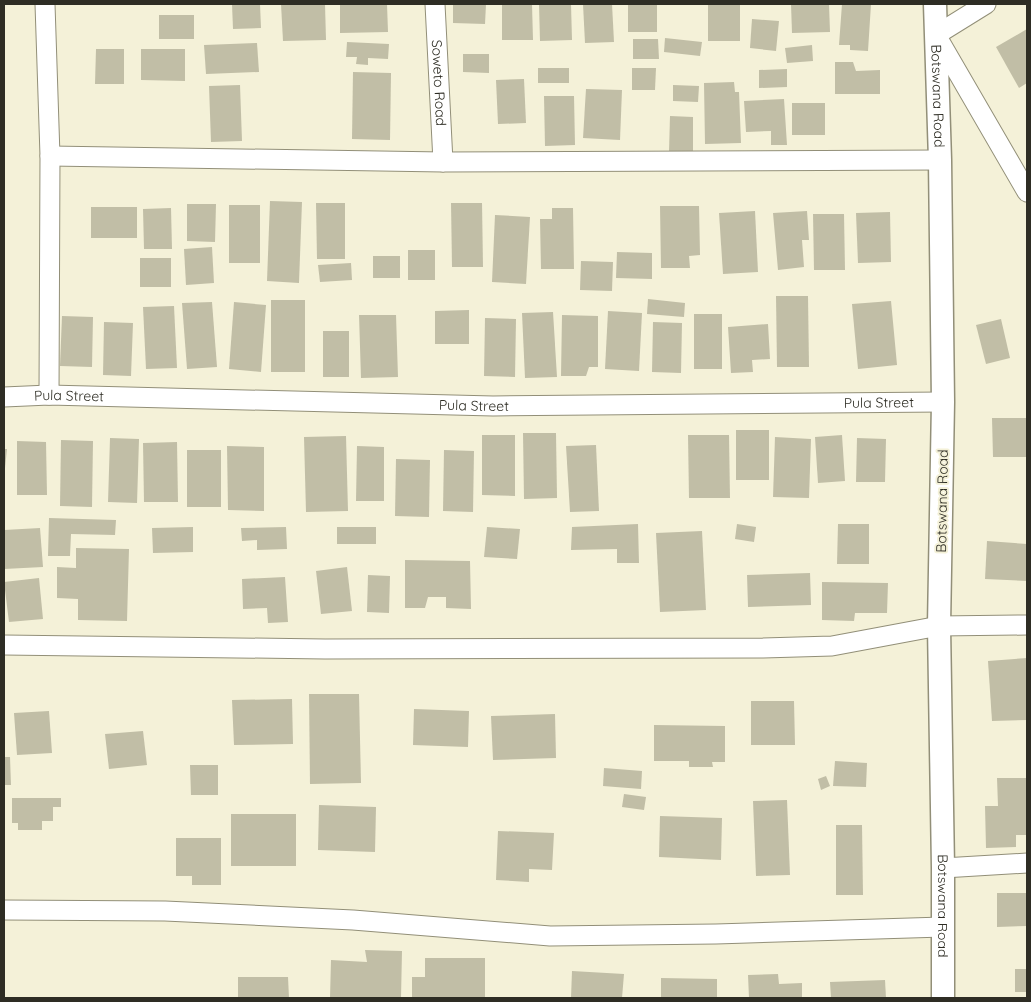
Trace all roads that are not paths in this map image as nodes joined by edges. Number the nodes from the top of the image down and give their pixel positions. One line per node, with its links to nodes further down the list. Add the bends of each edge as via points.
1 (45, 4): 6 (street)
2 (435, 4): 8 (street, Soweto Road)
3 (935, 4): 5 (street, Botswana Road)
4 (986, 4): 5 (street)
5 (936, 35): 7 (street, Botswana Road); 9 (street)
6 (50, 156): 8 (street); 10 (street)
7 (940, 160): 8 (street); 12 (street, Botswana Road)
8 (443, 162)
9 (1027, 192)
10 (49, 396): 11 (street, Pula Street); 12 (street, Pula Street, via 493,406)
11 (4, 397)
12 (944, 402): 14 (street, Botswana Road)
13 (1027, 625): 14 (street)
14 (939, 626): 15 (street, via 832,646 763,648 325,649); 17 (street, Botswana Road)
15 (4, 645)
16 (1027, 863): 17 (street)
17 (943, 868): 19 (street, Botswana Road)
18 (4, 910): 19 (street, via 165,911 343,919 550,936)
19 (943, 927): 20 (street, Botswana Road)
20 (942, 998)

